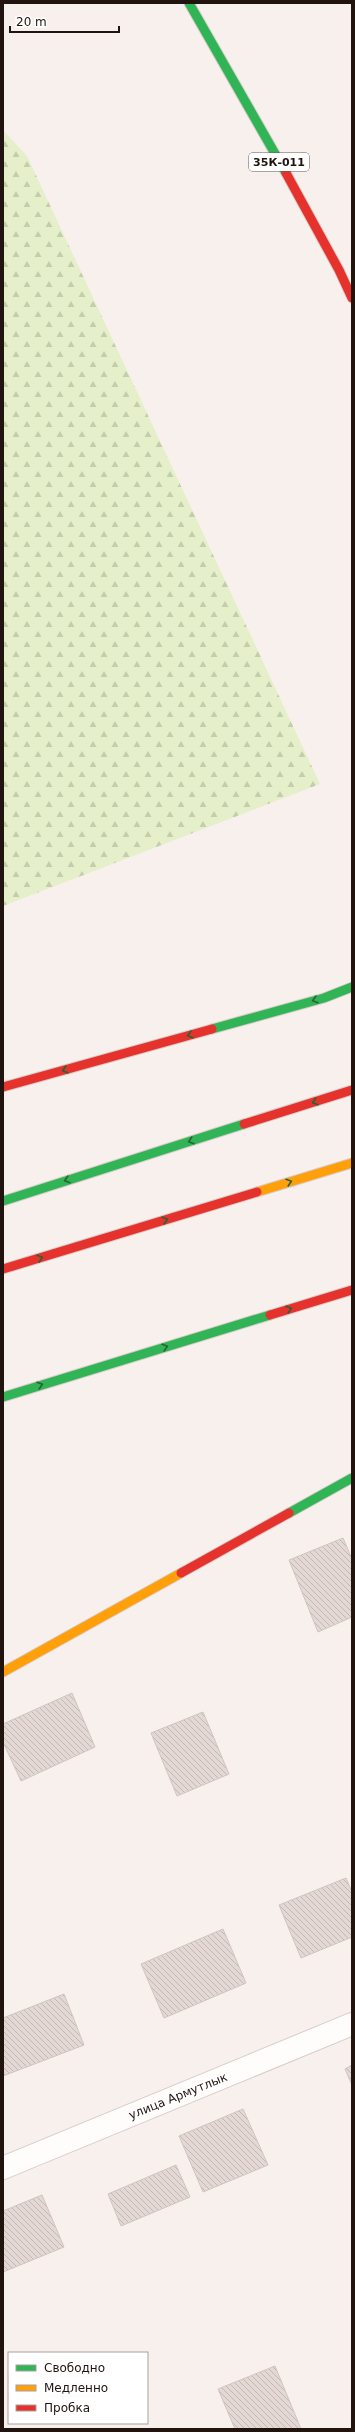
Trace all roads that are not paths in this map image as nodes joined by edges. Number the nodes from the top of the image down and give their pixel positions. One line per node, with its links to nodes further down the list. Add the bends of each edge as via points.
1 (188, 3): 2 (main road, 35К-011, via 205,28 336,264)
2 (352, 298)
3 (352, 987): 4 (main road, one-way to 4, via 324,998)
4 (3, 1087)
5 (352, 1090): 7 (main road, one-way to 7)
6 (352, 1163): 8 (main road, one-way to 6)
7 (3, 1201)
8 (3, 1270)
9 (352, 1290): 10 (main road, one-way to 9)
10 (3, 1396)
11 (352, 1478): 12 (main road)
12 (3, 1672)
13 (352, 2024): 14 (street, улица Армутлык)
14 (3, 2168)

